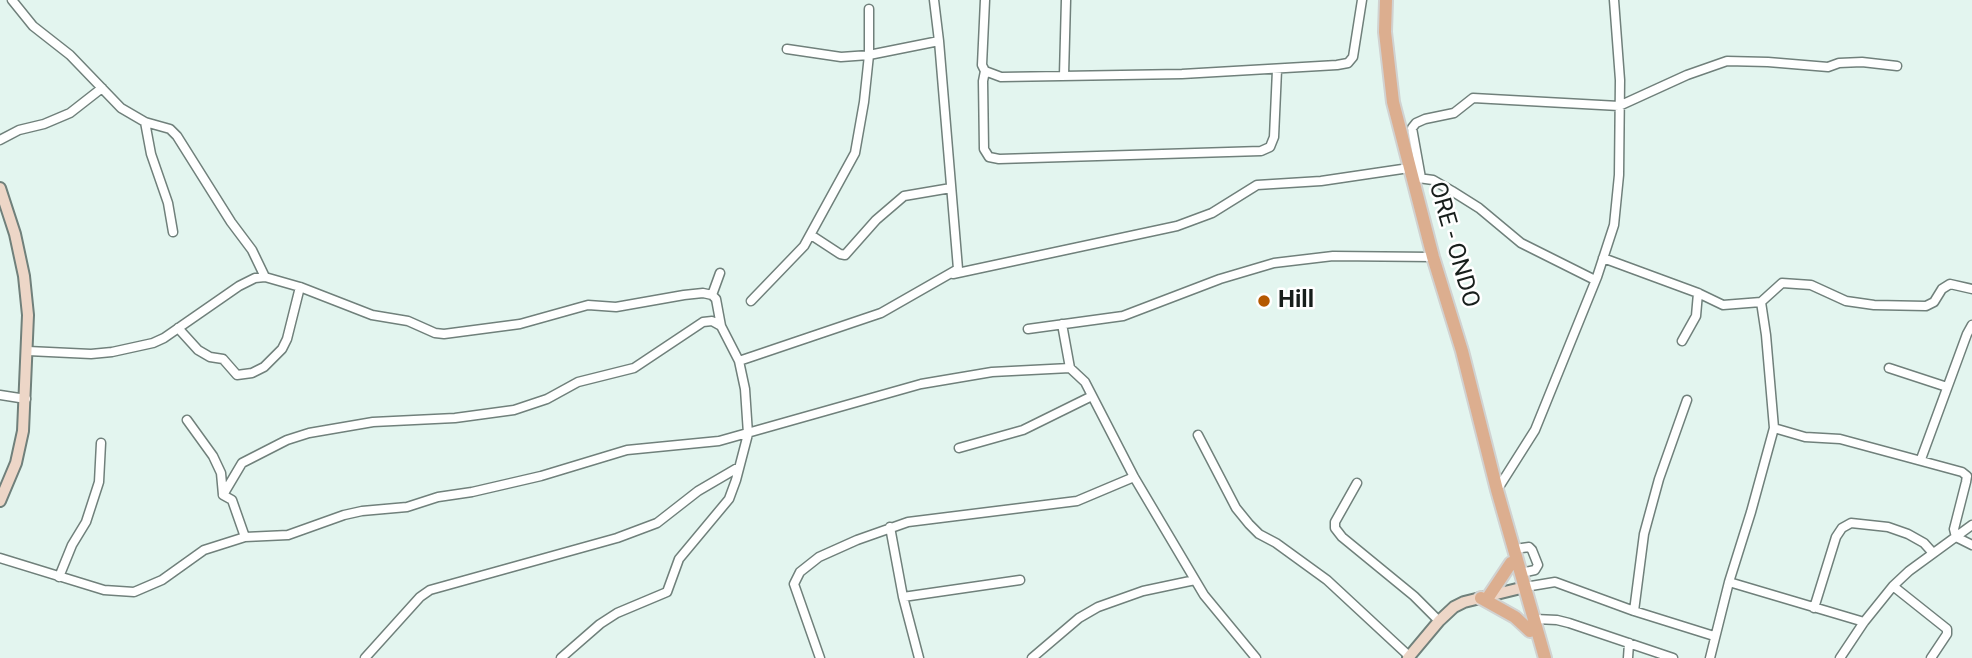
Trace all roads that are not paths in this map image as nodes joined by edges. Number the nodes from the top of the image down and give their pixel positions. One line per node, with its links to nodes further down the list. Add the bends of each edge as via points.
1 (12, 0): 16 (street, via 33,26)
2 (933, 0): 9 (street)
3 (985, 0): 14 (street)
4 (1066, 0): 15 (street)
5 (1362, 0): 13 (street, via 1353,57 1348,63)
6 (1386, 0): 20 (main road, ORE - ONDO, via 1393,102)
7 (1614, 0): 17 (street)
8 (869, 9): 11 (street)
9 (939, 41): 11 (street); 22 (street)
10 (787, 49): 11 (street, via 841,57)
11 (869, 55): 24 (street, via 859,140)
12 (1897, 66): 17 (street, via 1727,61)
13 (1277, 70): 14 (street, via 1274,137 1270,147 1261,151 999,159 989,157 984,149); 15 (street)
14 (985, 71): 15 (street, via 1001,77)
15 (1064, 75)
16 (102, 88): 18 (street, via 121,108); 19 (street, via 70,113)
17 (1619, 106): 20 (street, via 1473,98 1454,113 1425,119 1412,128); 26 (street, via 1614,225)
18 (145, 122): 23 (street); 29 (street, via 170,129 177,136)
19 (0, 140)
20 (1414, 175): 25 (main road, ORE - ONDO); 28 (street, via 1257,186 1186,223); 30 (street, via 1433,180 1479,208 1521,243)
21 (0, 188): 43 (street, via 24,276)
22 (951, 188): 24 (street, via 904,196 845,255); 28 (street, via 958,266)
23 (173, 232)
24 (811, 235): 35 (street)
25 (1433, 257): 37 (street, via 1346,255 1274,263 1123,316); 62 (main road, ORE - ONDO)
26 (1603, 258): 30 (street); 33 (street)
27 (720, 273): 34 (street)
28 (953, 274): 44 (street, via 881,313)
29 (265, 277): 31 (street); 40 (street, via 239,286)
30 (1595, 280): 62 (street, via 1535,430)
31 (300, 287): 34 (street, via 372,315 444,334 529,322 588,305 616,307); 40 (street, via 282,349 252,373 237,375 223,359 198,349)
32 (1972, 289): 36 (street, via 1950,285 1926,306 1874,305 1846,301 1811,285 1782,283)
33 (1698, 293): 36 (street, via 1723,305); 42 (street, via 1696,316)
34 (712, 295): 39 (street)
35 (751, 301)
36 (1760, 302): 53 (street)
37 (1062, 324): 41 (street); 45 (street)
38 (1972, 325): 47 (street)
39 (721, 326): 44 (street); 63 (street, via 703,322 634,368 578,382 514,410 373,422 287,440 242,463)
40 (178, 328): 43 (street, via 153,343 112,352)
41 (1028, 329)
42 (1682, 341)
43 (27, 351): 50 (street)
44 (739, 361): 54 (street)
45 (1070, 368): 49 (street, via 1081,376); 54 (street, via 992,372 921,384)
46 (1889, 368): 47 (street)
47 (1947, 387): 58 (street)
48 (0, 395): 50 (street)
49 (1092, 396): 57 (street, via 1023,430); 60 (street)
50 (26, 399): 64 (street, via 16,463)
51 (1687, 400): 84 (street, via 1644,534)
52 (187, 420): 63 (street, via 213,456 221,473)
53 (1774, 428): 58 (street); 78 (street)
54 (748, 434): 59 (street); 67 (street, via 627,450 541,476 407,507 362,511 288,535)
55 (1198, 435): 90 (street, via 1249,524 1327,580)
56 (101, 443): 75 (street, via 99,482)
57 (959, 448)
58 (1921, 459): 68 (street, via 1967,476)
59 (739, 467): 91 (street, via 657,523 430,590); 92 (street, via 729,499 679,559 667,592 617,613)
60 (1135, 477): 66 (street, via 1077,501); 77 (street)
61 (1357, 482): 85 (street, via 1335,528)
62 (1499, 494): 70 (main road); 73 (main road)
63 (223, 495): 67 (street, via 232,500)
64 (0, 501)
65 (1972, 525): 68 (street)
66 (890, 527): 81 (street); 93 (street, via 819,557 800,572 794,584 796,595)
67 (246, 537): 75 (street, via 204,550 162,580 134,592 104,590)
68 (1956, 537): 69 (street); 71 (street)
69 (1972, 545)
70 (1515, 549): 74 (main road); 74 (street, via 1529,547 1538,565)
71 (1933, 553): 79 (street); 83 (street, via 1924,543 1888,527 1851,523 1842,527)
72 (0, 558): 75 (street)
73 (1511, 563): 80 (main road); 82 (main road)
74 (1521, 573): 80 (main road)
75 (59, 578)
76 (1020, 580): 81 (street)
77 (1195, 580): 95 (street, via 1098,607); 96 (street)
78 (1729, 582): 83 (street); 88 (street)
79 (1893, 586): 86 (street); 103 (street, via 1947,629)
80 (1522, 588): 82 (street); 84 (street, via 1555,582); 87 (main road)
81 (903, 597): 94 (street)
82 (1485, 597): 85 (street, via 1454,607); 87 (main road)
83 (1814, 608): 86 (street)
84 (1634, 611): 88 (street)
85 (1439, 621): 90 (street)
86 (1864, 622): 102 (street)
87 (1533, 625): 89 (street, via 1557,620); 97 (main road); 98 (main road)
88 (1714, 636): 101 (street)
89 (1629, 643): 99 (street); 100 (street)
90 (1409, 657)
91 (365, 658)
92 (561, 658)
93 (820, 658)
94 (919, 658)
95 (1032, 658)
96 (1256, 658)
97 (1539, 658)
98 (1545, 658)
99 (1628, 658)
100 (1672, 658)
101 (1710, 658)
102 (1840, 658)
103 (1931, 658)

